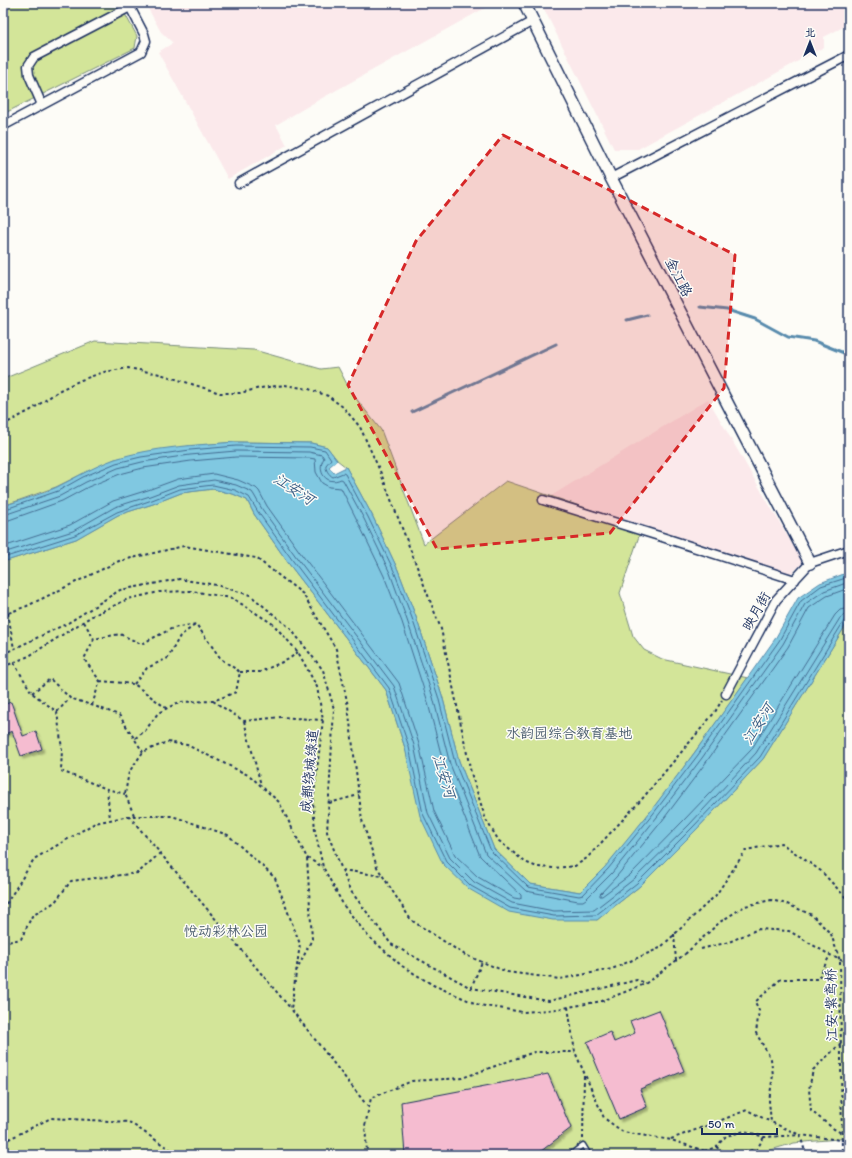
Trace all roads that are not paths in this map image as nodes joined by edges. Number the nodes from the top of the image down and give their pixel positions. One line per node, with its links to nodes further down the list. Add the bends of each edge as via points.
1 (524, 3): 3 (street, 金江路)
2 (129, 5): 5 (street, via 34,57 28,66); 5 (street, via 146,41 142,52)
3 (533, 21): 7 (street, 金江路); 8 (street)
4 (849, 55): 7 (street)
5 (42, 105): 6 (street)
6 (3, 126)
7 (611, 178): 11 (street, 金江路)
8 (239, 183)
9 (543, 500): 12 (street)
10 (849, 550): 11 (street)
11 (810, 563): 12 (street, 映月街)
12 (795, 580): 13 (street, 映月街, via 776,600)
13 (726, 694)
14 (570, 1155): 15 (lane, via 583,1145)
15 (589, 1155)

